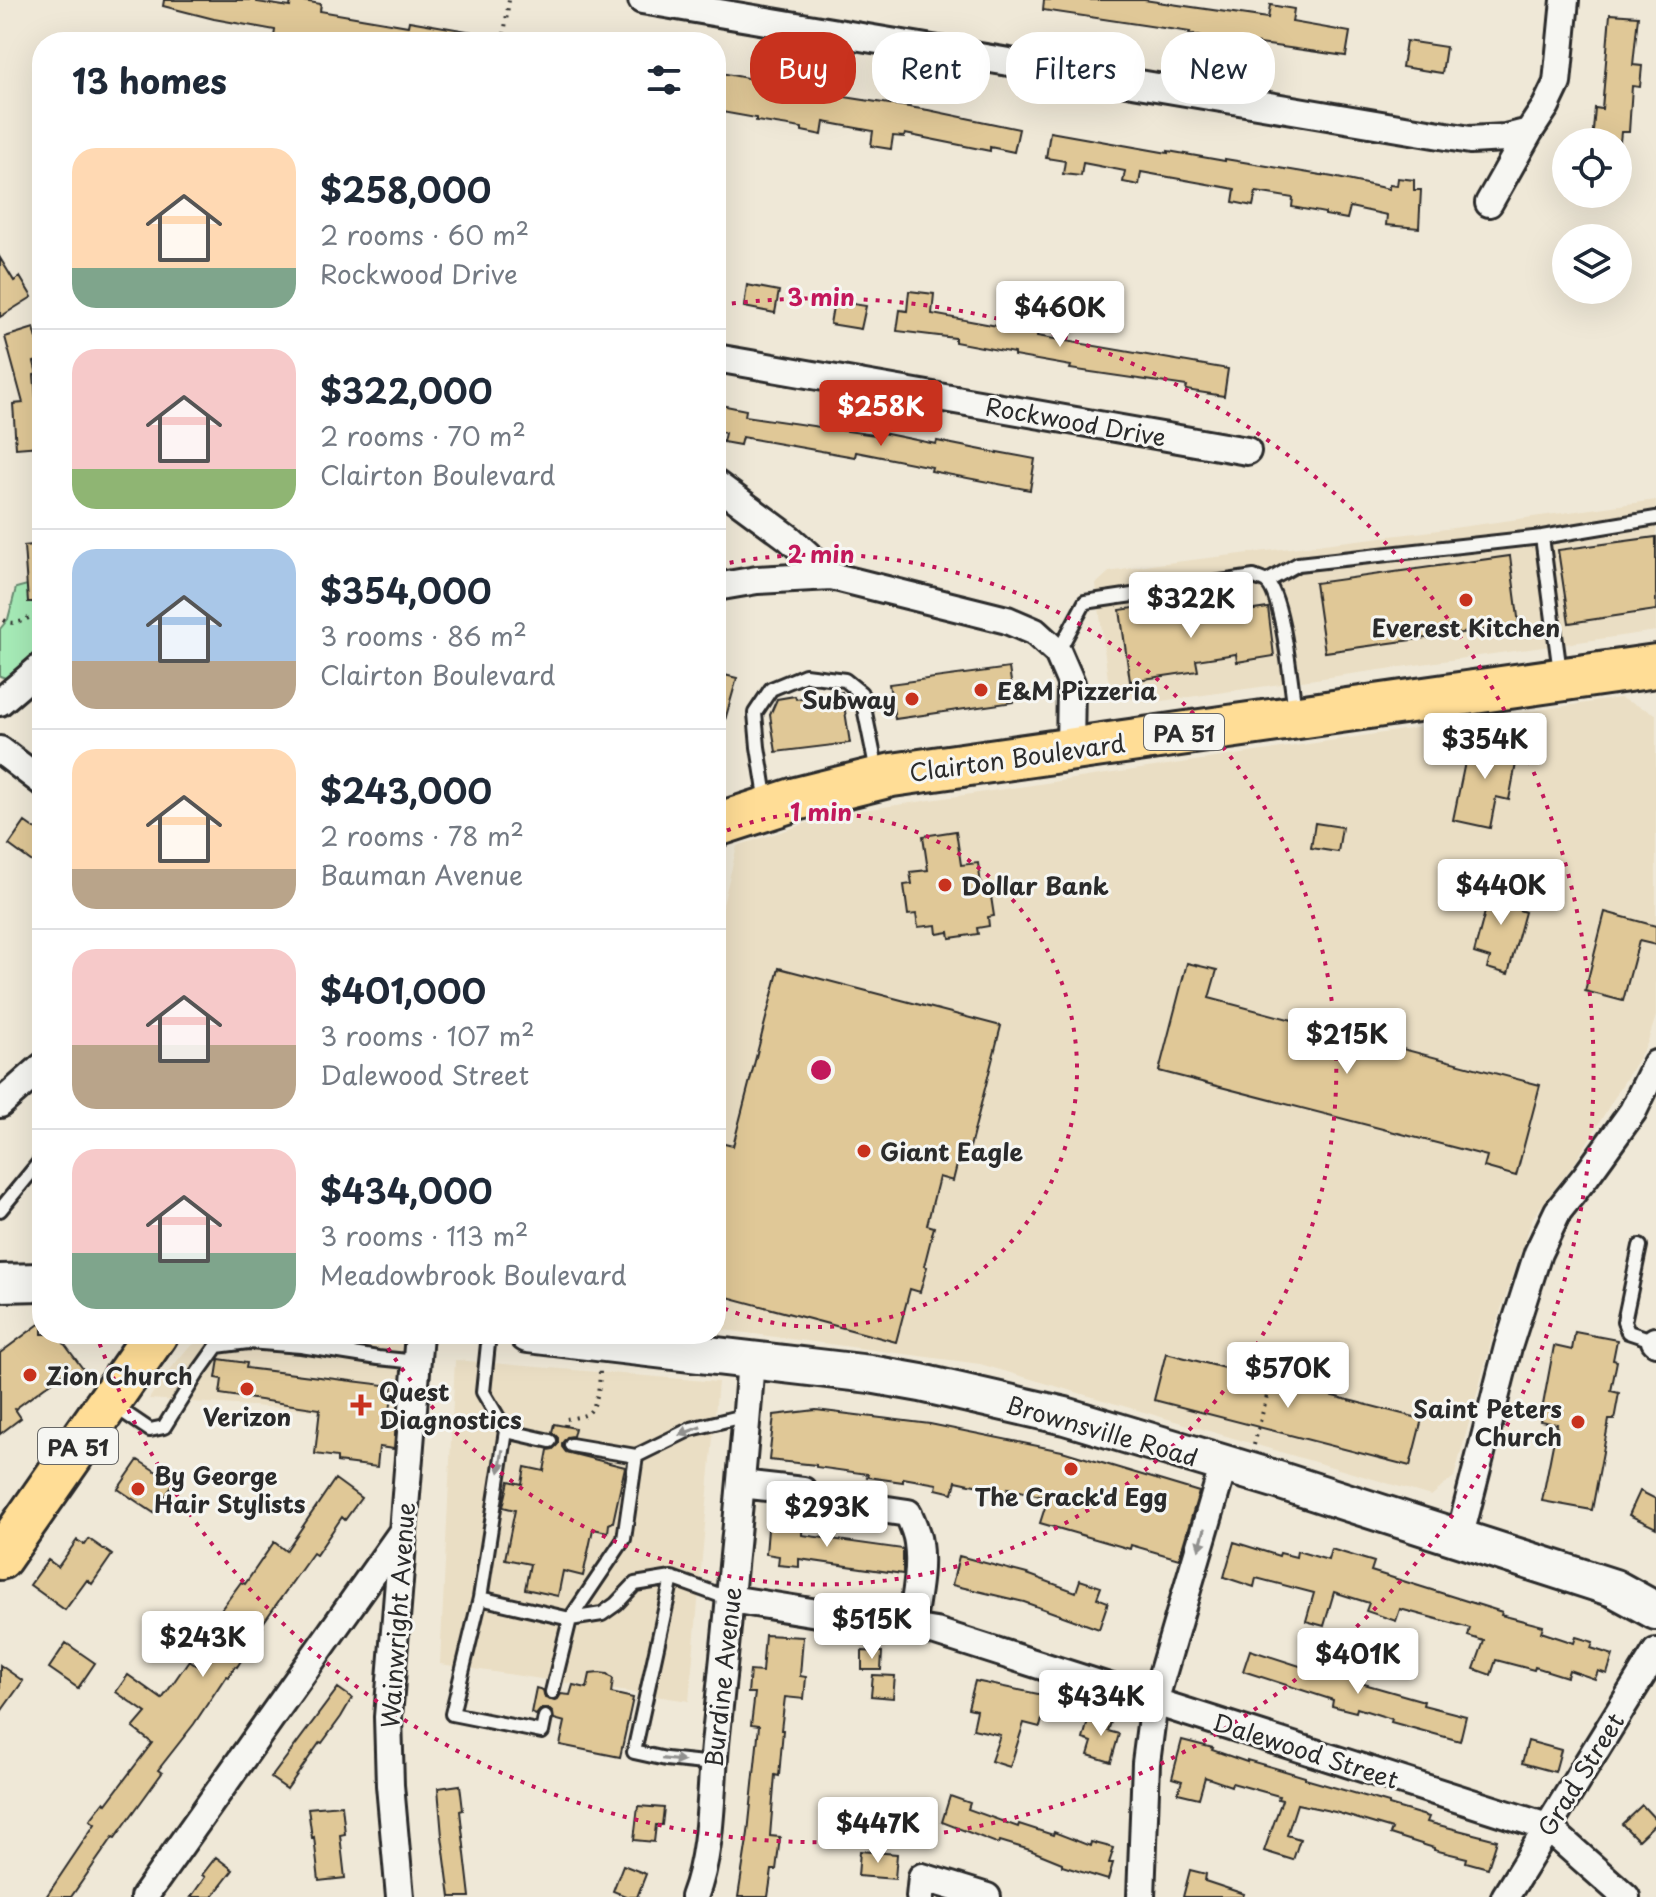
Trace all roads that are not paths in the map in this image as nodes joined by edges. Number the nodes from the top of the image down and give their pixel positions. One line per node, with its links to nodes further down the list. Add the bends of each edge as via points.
1 (642, 0): 3 (street, via 1470,140)
2 (1565, 0): 3 (street, via 1557,83)
3 (1529, 132): 4 (street)
4 (1489, 203)
5 (726, 360): 6 (street, Rockwood Drive)
6 (1247, 451)
7 (726, 491): 10 (street)
8 (1656, 518): 9 (lane)
9 (1542, 537): 11 (lane, via 1298,564); 16 (lane)
10 (831, 576): 12 (street); 13 (street, via 1007,620 1035,632)
11 (1266, 582): 13 (lane, via 1254,577 1085,602); 18 (lane, via 1279,607)
12 (726, 585)
13 (1058, 653): 19 (street, via 1071,683)
14 (1656, 666): 16 (highway, Clairton Boulevard / PA 51)
15 (32, 674): 17 (street)
16 (1561, 680): 18 (highway, Clairton Boulevard / PA 51)
17 (0, 700)
18 (1296, 717): 19 (highway, Clairton Boulevard / PA 51)
19 (1070, 749): 22 (highway, Clairton Boulevard / PA 51)
20 (0, 750): 21 (street)
21 (32, 774)
22 (879, 778): 23 (highway, Clairton Boulevard / PA 51); 23 (lane, via 861,693 845,680 805,675 771,689 755,713)
23 (768, 808): 24 (highway, Clairton Boulevard / PA 51)
24 (726, 822)
25 (1656, 1064): 53 (street, via 1633,1111 1558,1211 1538,1253)
26 (32, 1076): 27 (street)
27 (0, 1104)
28 (32, 1171): 29 (lane)
29 (0, 1210)
30 (1640, 1246): 33 (lane, via 1624,1322 1628,1332)
31 (32, 1282): 32 (main road)
32 (0, 1283)
33 (1656, 1342)
34 (149, 1344): 44 (highway, PA 51)
35 (232, 1344): 44 (lane, via 217,1346 164,1427 150,1430)
36 (274, 1344): 41 (lane)
37 (324, 1344): 41 (lane)
38 (418, 1344): 43 (street, Wainwright Avenue)
39 (488, 1344): 46 (lane, via 483,1392)
40 (645, 1344): 42 (main road, Brownsville Road)
41 (323, 1349): 43 (lane)
42 (751, 1359): 45 (street, Burdine Avenue); 50 (main road, Brownsville Road, via 921,1383 1065,1416)
43 (417, 1362): 52 (street, Wainwright Avenue)
44 (109, 1402): 54 (highway, PA 51)
45 (747, 1415): 49 (lane, one-way to 49, via 691,1429); 51 (street, Burdine Avenue)
46 (506, 1431): 47 (lane); 56 (lane, one-way to 56)
47 (550, 1441)
48 (571, 1445): 49 (lane)
49 (636, 1456): 59 (lane, via 624,1539)
50 (1236, 1468): 53 (main road, Brownsville Road); 63 (street, one-way to 63)
51 (741, 1484): 57 (street, Burdine Avenue); 60 (street, via 908,1513 919,1553)
52 (403, 1531): 68 (street); 69 (street, Wainwright Avenue, via 388,1717)
53 (1459, 1539): 58 (main road, Brownsville Road, via 1614,1588)
54 (0, 1558)
55 (672, 1578): 57 (lane); 59 (lane, via 635,1584 602,1614); 65 (lane, one-way to 65, via 634,1752)
56 (480, 1598): 59 (lane); 64 (lane, via 452,1714 542,1732)
57 (730, 1599): 60 (street, Dalewood Street); 65 (street, Burdine Avenue)
58 (1656, 1611)
59 (570, 1619): 62 (lane)
60 (911, 1627): 63 (street, Dalewood Street)
61 (1656, 1652): 66 (street, Grad Street)
62 (552, 1692)
63 (1154, 1702): 66 (street, Dalewood Street); 72 (street)
64 (545, 1717)
65 (713, 1764): 70 (street, Burdine Avenue, via 707,1841)
66 (1547, 1827): 73 (street, Grad Street); 74 (street, Dalewood Street)
67 (921, 1887): 71 (street)
68 (144, 1897)
69 (400, 1897)
70 (694, 1897)
71 (987, 1897)
72 (1141, 1897)
73 (1505, 1897)
74 (1626, 1897)

